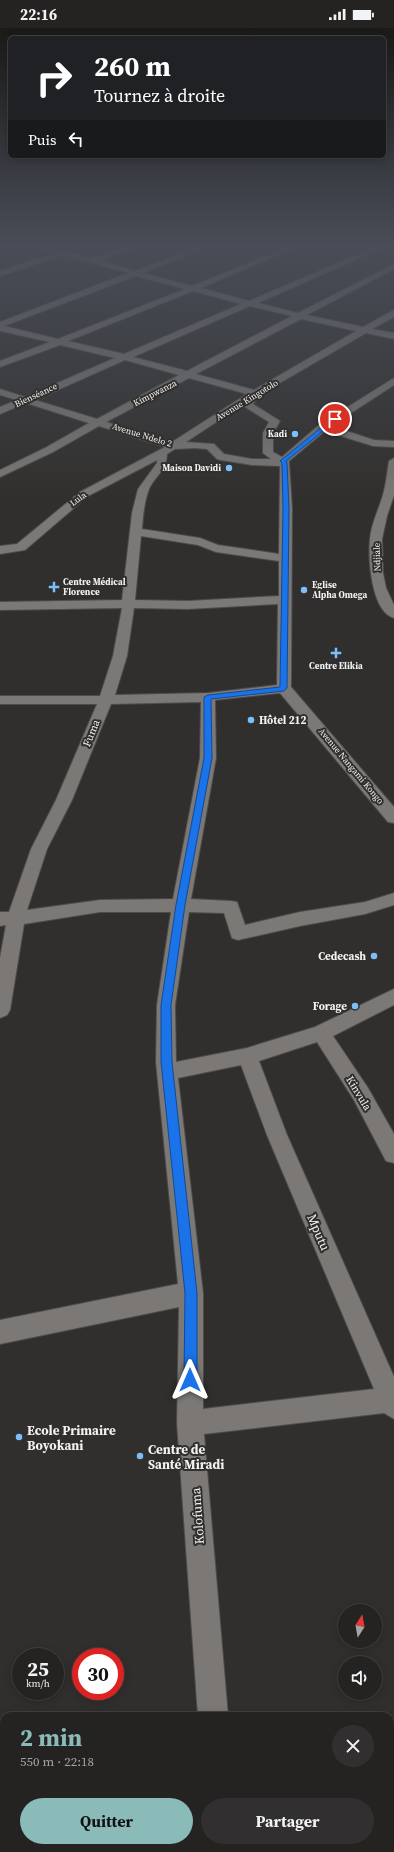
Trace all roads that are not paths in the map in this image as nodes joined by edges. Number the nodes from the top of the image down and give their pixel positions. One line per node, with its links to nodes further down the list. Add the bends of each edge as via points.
1 (23, 332): 8 (street)
2 (85, 332): 8 (street)
3 (182, 332): 9 (street, Bienséance)
4 (271, 332): 11 (street, Kimpwanza)
5 (361, 332): 14 (street, Avenue Kingotolo)
6 (370, 332): 7 (street)
7 (394, 336)
8 (60, 342): 9 (street); 10 (street)
9 (123, 357): 11 (street); 15 (street, Bienséance)
10 (0, 364)
11 (188, 376): 14 (street); 17 (street, Kimpwanza)
12 (394, 381): 18 (street)
13 (0, 392): 15 (street, Avenue Ndelo 2)
14 (255, 394): 21 (street, Avenue Kingotolo); 23 (street, via 247,405 275,421 268,433 268,453)
15 (27, 400): 16 (street, Bienséance); 17 (street, Avenue Ndelo 2)
16 (0, 411)
17 (98, 422): 21 (street, Avenue Ndelo 2); 24 (street, Kimpwanza)
18 (324, 427): 19 (street); 23 (street)
19 (373, 443): 20 (street); 22 (street, via 372,448)
20 (394, 444)
21 (168, 449): 23 (street, Avenue Ndelo 2, via 210,446 221,457 252,462); 26 (street, Fuma, via 162,463 144,489); 27 (street, Lula, via 84,494 21,548)
22 (388, 458): 25 (street, Ndjiale)
23 (284, 462): 28 (street)
24 (0, 474)
25 (391, 499): 32 (street, Ndjiale, via 381,516 376,539 377,573 385,602)
26 (136, 532): 28 (street, via 200,542 216,548); 30 (street, Fuma)
27 (0, 550)
28 (286, 558): 29 (street)
29 (285, 600): 30 (street, via 188,605); 33 (street)
30 (128, 604): 31 (street); 36 (street, Fuma, via 120,656)
31 (0, 606)
32 (394, 614)
33 (284, 688): 34 (street); 37 (street, Avenue Nangami Kongo)
34 (208, 697): 36 (street); 39 (street, Kolofuma, via 208,758)
35 (0, 700): 36 (street)
36 (106, 700): 40 (street, Fuma, via 64,800)
37 (394, 818)
38 (394, 899): 39 (street, via 365,908 238,933 231,907)
39 (181, 905): 40 (street, via 99,906); 45 (street, Kolofuma, via 166,1005)
40 (8, 919): 42 (street, Fuma)
41 (394, 996): 43 (street)
42 (0, 1010)
43 (321, 1033): 44 (street); 46 (street, Kinvula)
44 (247, 1056): 45 (street); 49 (street, Mputu, via 277,1135)
45 (168, 1072): 47 (street, Kolofuma)
46 (394, 1154)
47 (191, 1293): 48 (street); 50 (street, Kolofuma)
48 (0, 1332)
49 (392, 1403): 50 (street)
50 (190, 1423): 51 (street, Kolofuma)
51 (213, 1712)

